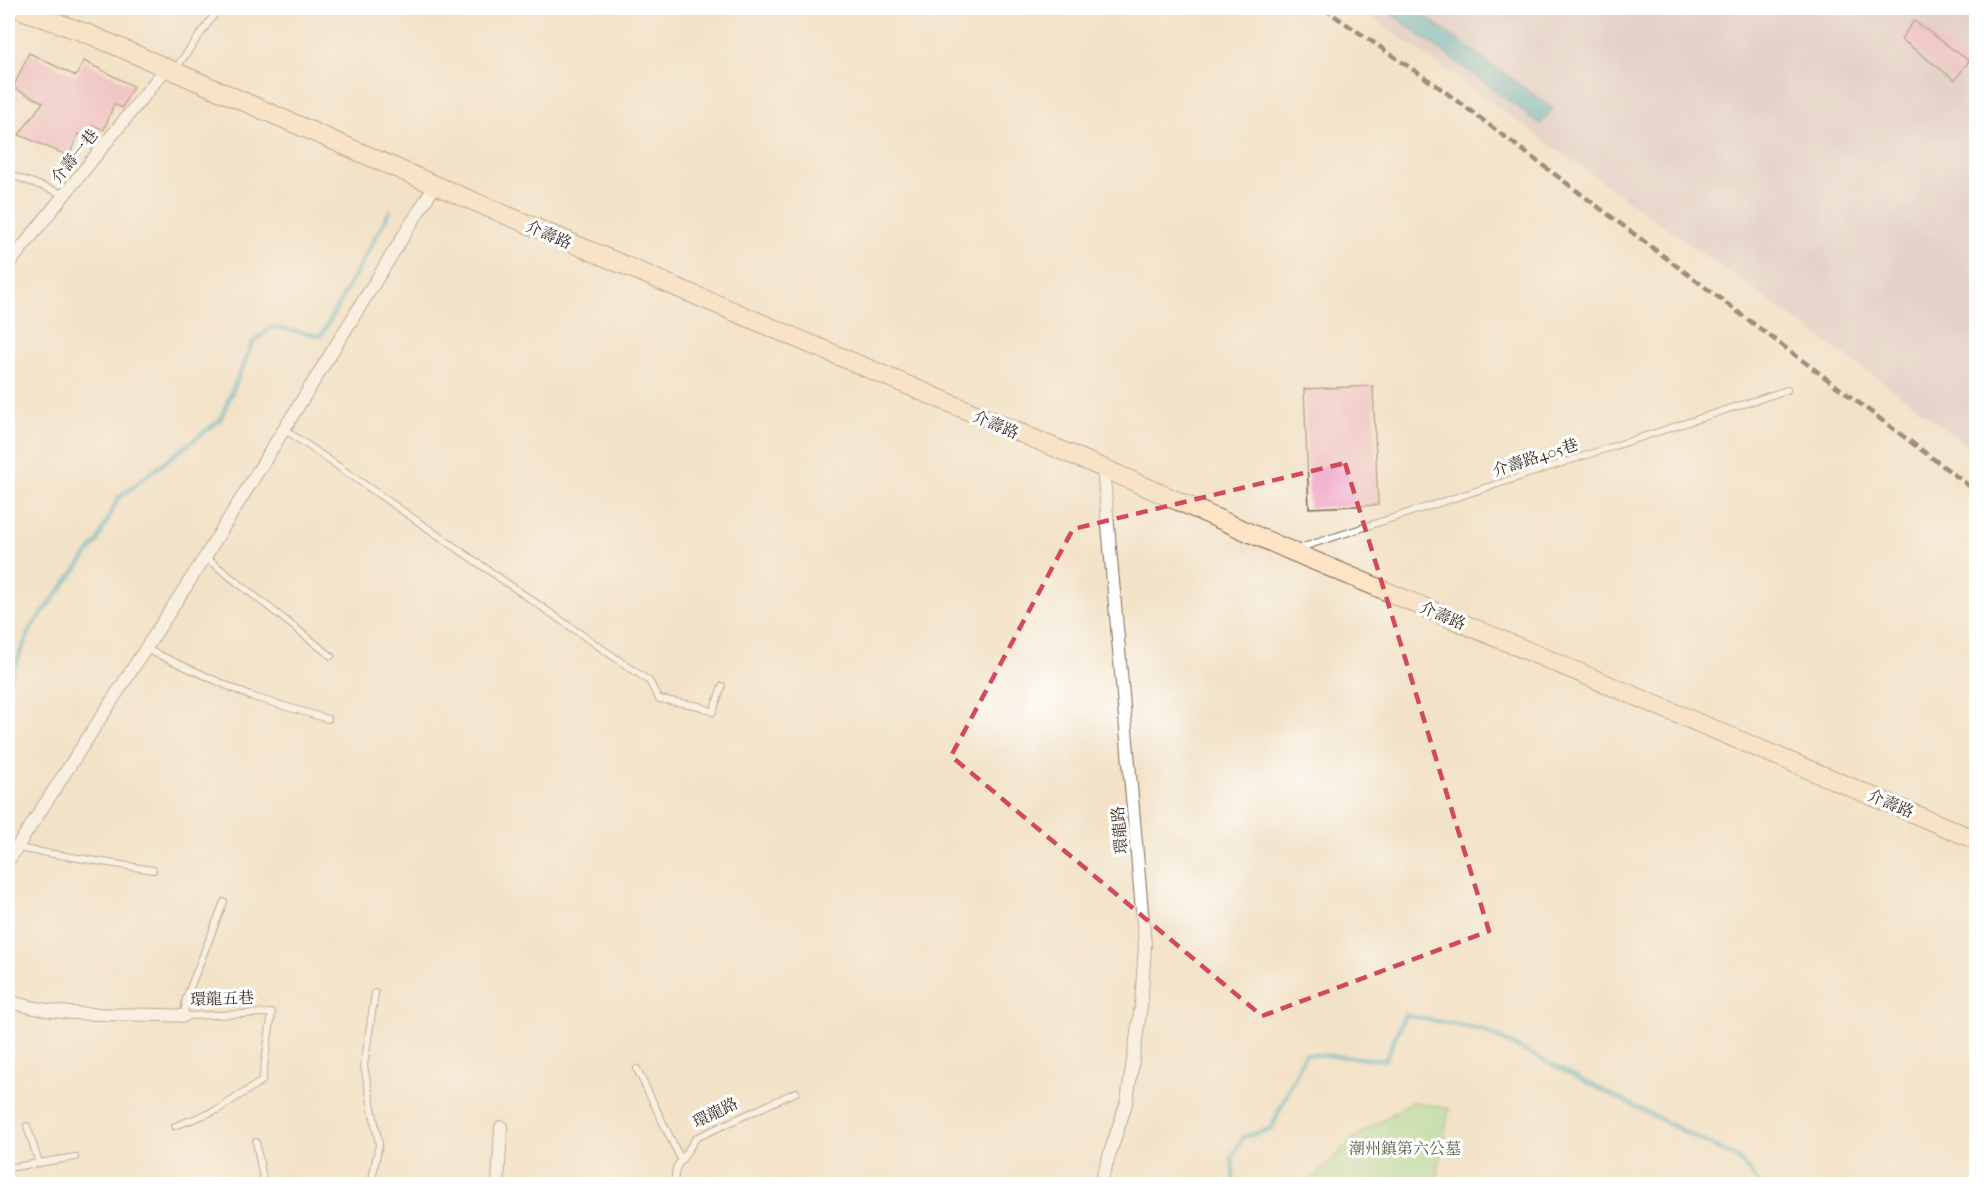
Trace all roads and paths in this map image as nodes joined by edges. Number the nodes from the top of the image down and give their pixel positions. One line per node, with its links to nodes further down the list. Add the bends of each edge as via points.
1 (16, 8): 3 (main road, 介壽路)
2 (219, 8): 3 (lane)
3 (170, 69): 5 (main road, 介壽路); 6 (street, 介壽一巷)
4 (8, 174): 6 (lane)
5 (435, 185): 9 (street); 10 (main road, 介壽路)
6 (65, 194): 7 (street, 介壽一巷)
7 (8, 265)
8 (1787, 390): 11 (lane, 介壽路405巷)
9 (284, 429): 12 (street); 15 (lane, via 649,681 658,699 713,712)
10 (1103, 468): 11 (main road, 介壽路); 39 (street, 環龍路, via 1145,945 1141,1006 1127,1101)
11 (1291, 550): 17 (main road, 介壽路)
12 (205, 557): 13 (street); 14 (lane)
13 (146, 648): 16 (lane, via 250,696); 18 (street)
14 (331, 656)
15 (722, 686)
16 (328, 719)
17 (1977, 840)
18 (15, 848): 19 (street); 20 (lane)
19 (8, 861)
20 (153, 870)
21 (224, 902): 24 (lane, via 186,998)
22 (375, 993): 36 (lane, via 364,1066 379,1144)
23 (8, 1001): 24 (street, 環龍五巷, via 30,1009 76,1015)
24 (184, 1016): 28 (lane, 環龍五巷, via 272,1013 262,1081 217,1110)
25 (636, 1069): 32 (lane)
26 (796, 1092): 32 (lane, 環龍路, via 696,1138)
27 (27, 1126): 33 (lane)
28 (175, 1126)
29 (501, 1127): 37 (street)
30 (256, 1142): 35 (lane)
31 (75, 1157): 33 (lane)
32 (681, 1160): 38 (lane, 環龍路)
33 (39, 1163): 34 (lane)
34 (8, 1168)
35 (264, 1185)
36 (371, 1185)
37 (498, 1185)
38 (674, 1185)
39 (1100, 1185)

